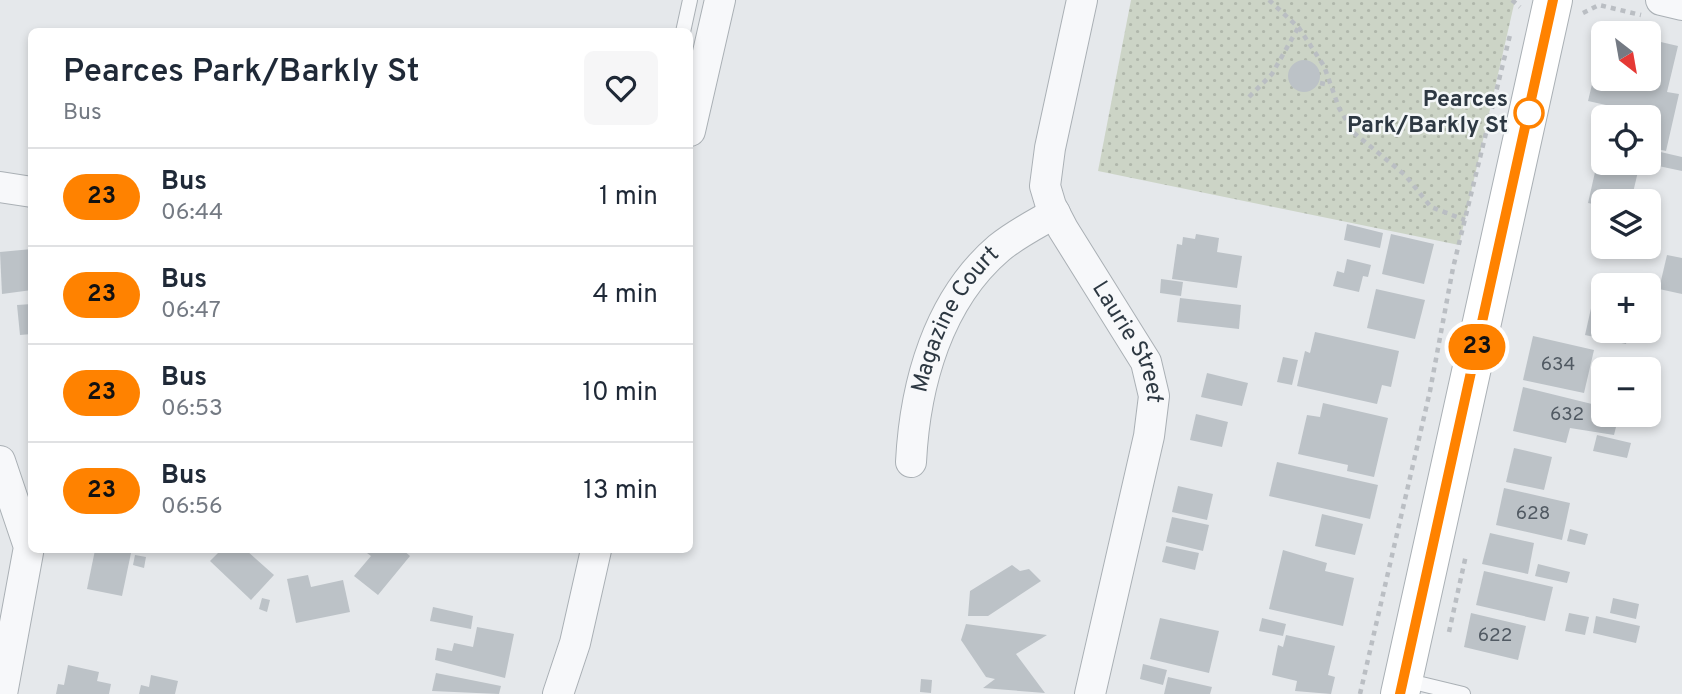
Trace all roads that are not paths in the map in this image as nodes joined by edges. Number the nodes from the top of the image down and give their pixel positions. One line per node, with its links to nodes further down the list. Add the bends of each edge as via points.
1 (690, 0): 7 (lane)
2 (720, 0): 8 (street)
3 (1082, 0): 11 (street, Laurie Street, via 1046,166 1045,186)
4 (1553, 5): 17 (main road)
5 (1682, 5): 6 (street)
6 (1654, 8)
7 (684, 28)
8 (693, 118)
9 (0, 187): 10 (street)
10 (28, 191)
11 (1055, 213): 13 (street, Magazine Court, via 998,249 959,292 931,352); 20 (street, Laurie Street, via 1142,352 1154,396 1149,436)
12 (0, 461): 14 (street)
13 (911, 462)
14 (28, 544)
15 (28, 552): 18 (street)
16 (595, 553): 19 (street)
17 (1402, 687): 21 (lane)
18 (2, 694)
19 (558, 694)
20 (1090, 694)
21 (1463, 694)

